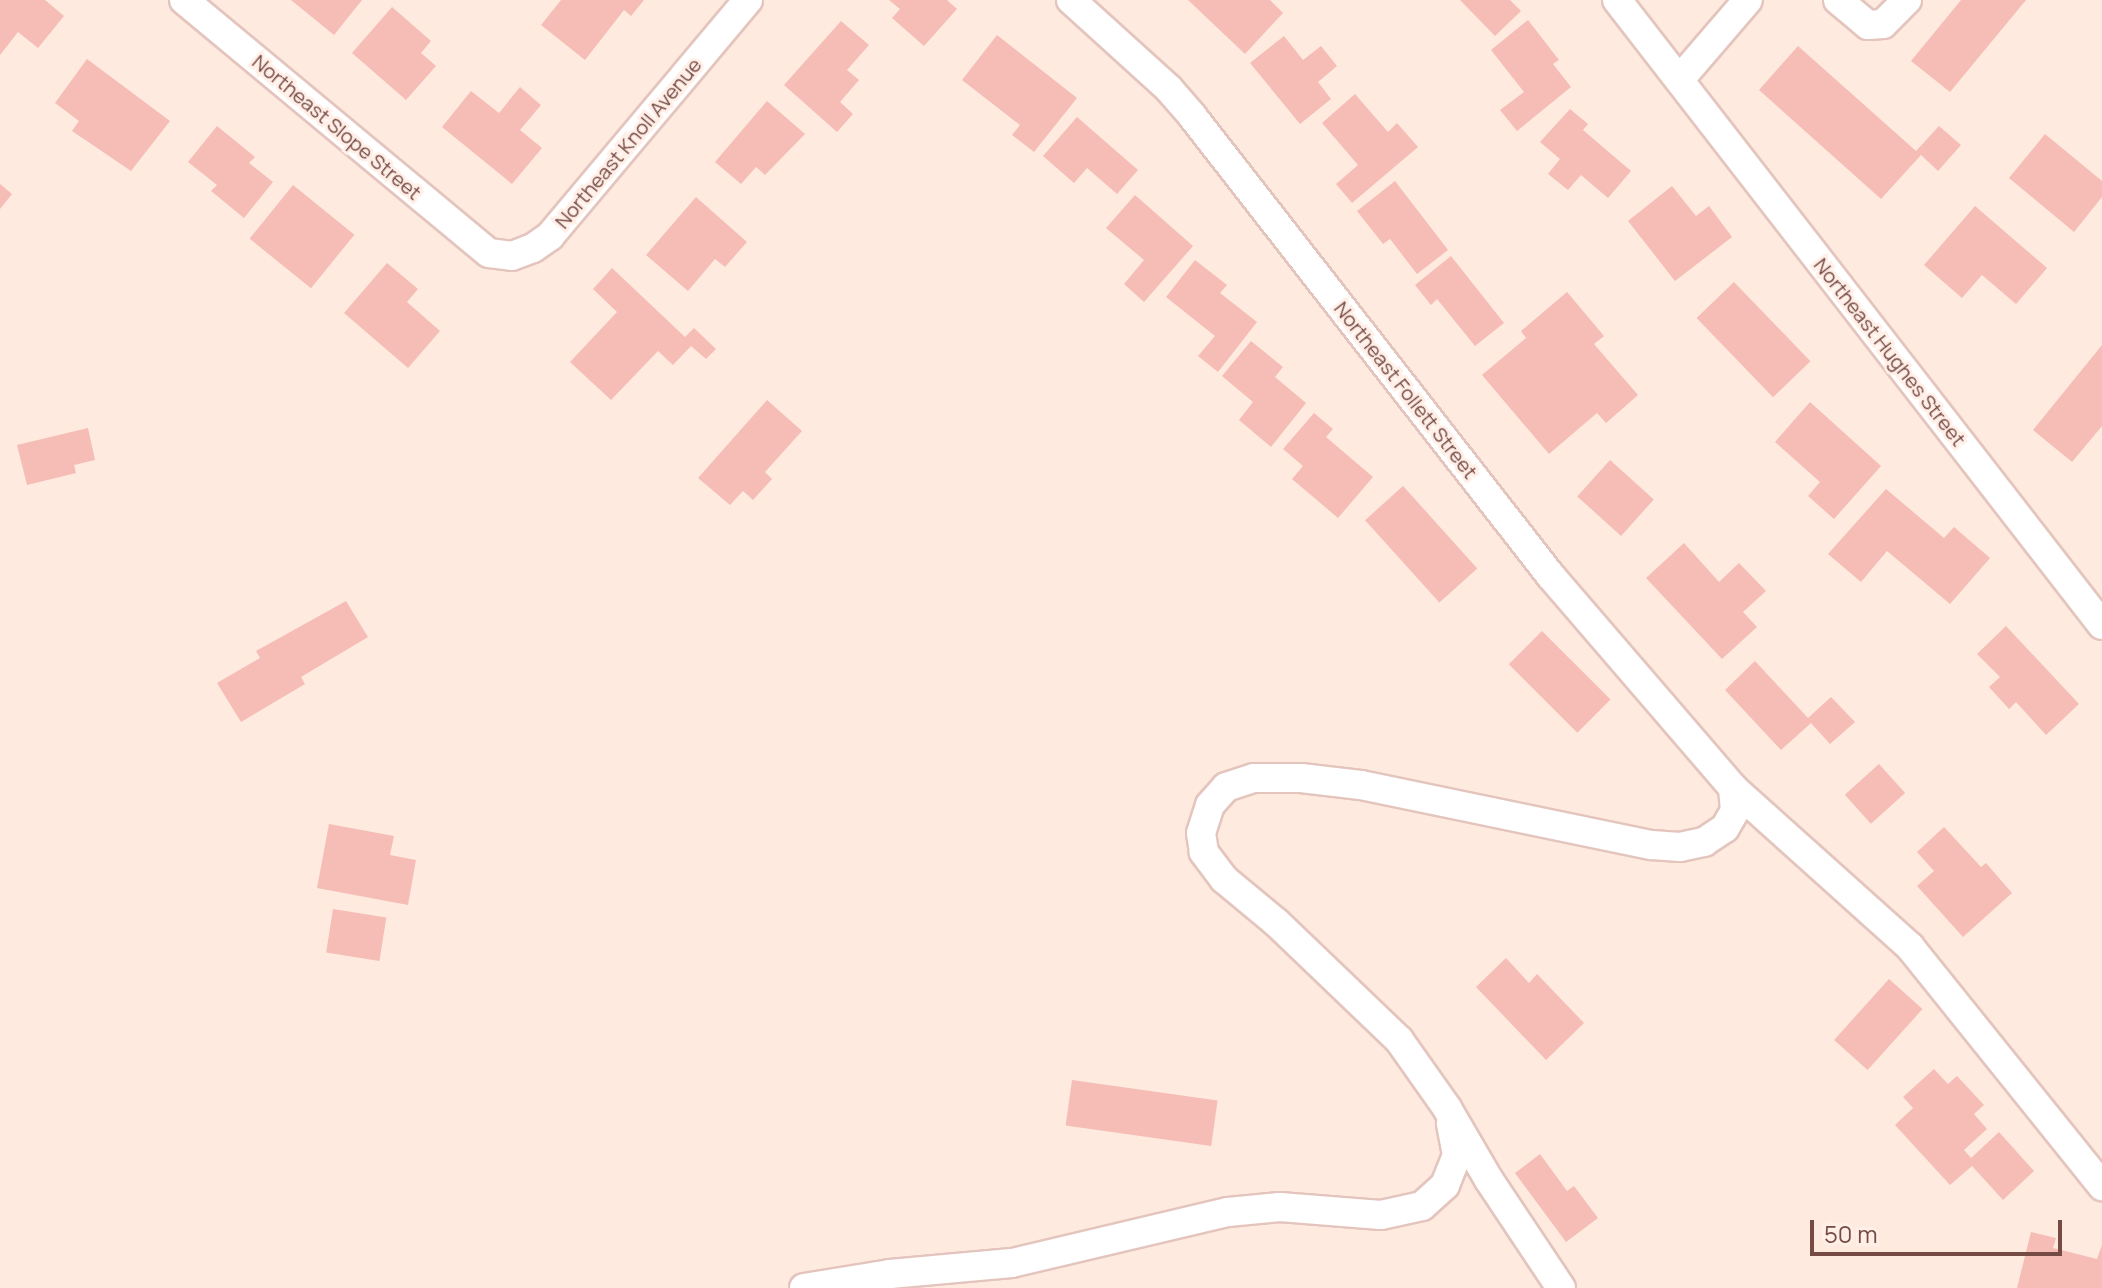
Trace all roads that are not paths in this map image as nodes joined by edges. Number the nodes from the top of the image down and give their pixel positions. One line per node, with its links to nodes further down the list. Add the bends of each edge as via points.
1 (184, 0): 9 (street, Northeast Slope Street)
2 (748, 0): 9 (street, Northeast Knoll Avenue, via 550,236 512,256)
3 (1071, 0): 11 (street, Northeast Follett Street, via 1193,117 1550,575)
4 (1617, 0): 8 (street, Northeast Hughes Street)
5 (1748, 0): 8 (street)
6 (1838, 0): 7 (street, via 1868,25 1883,24)
7 (1907, 0)
8 (1680, 79): 10 (street, Northeast Hughes Street)
9 (489, 253)
10 (2102, 625)
11 (1733, 788): 12 (street, via 1735,811 1725,828 1704,842 1680,847 1361,785 1254,778 1226,787 1210,805 1201,833 1204,852 1224,879 1399,1040); 13 (street, Northeast Follett Street, via 1910,947)
12 (1447, 1108): 14 (street, via 1457,1155 1445,1185 1422,1206 1381,1215 1280,1207 1228,1212 1012,1263); 15 (street)
13 (2102, 1186)
14 (804, 1288)
15 (1561, 1288)

